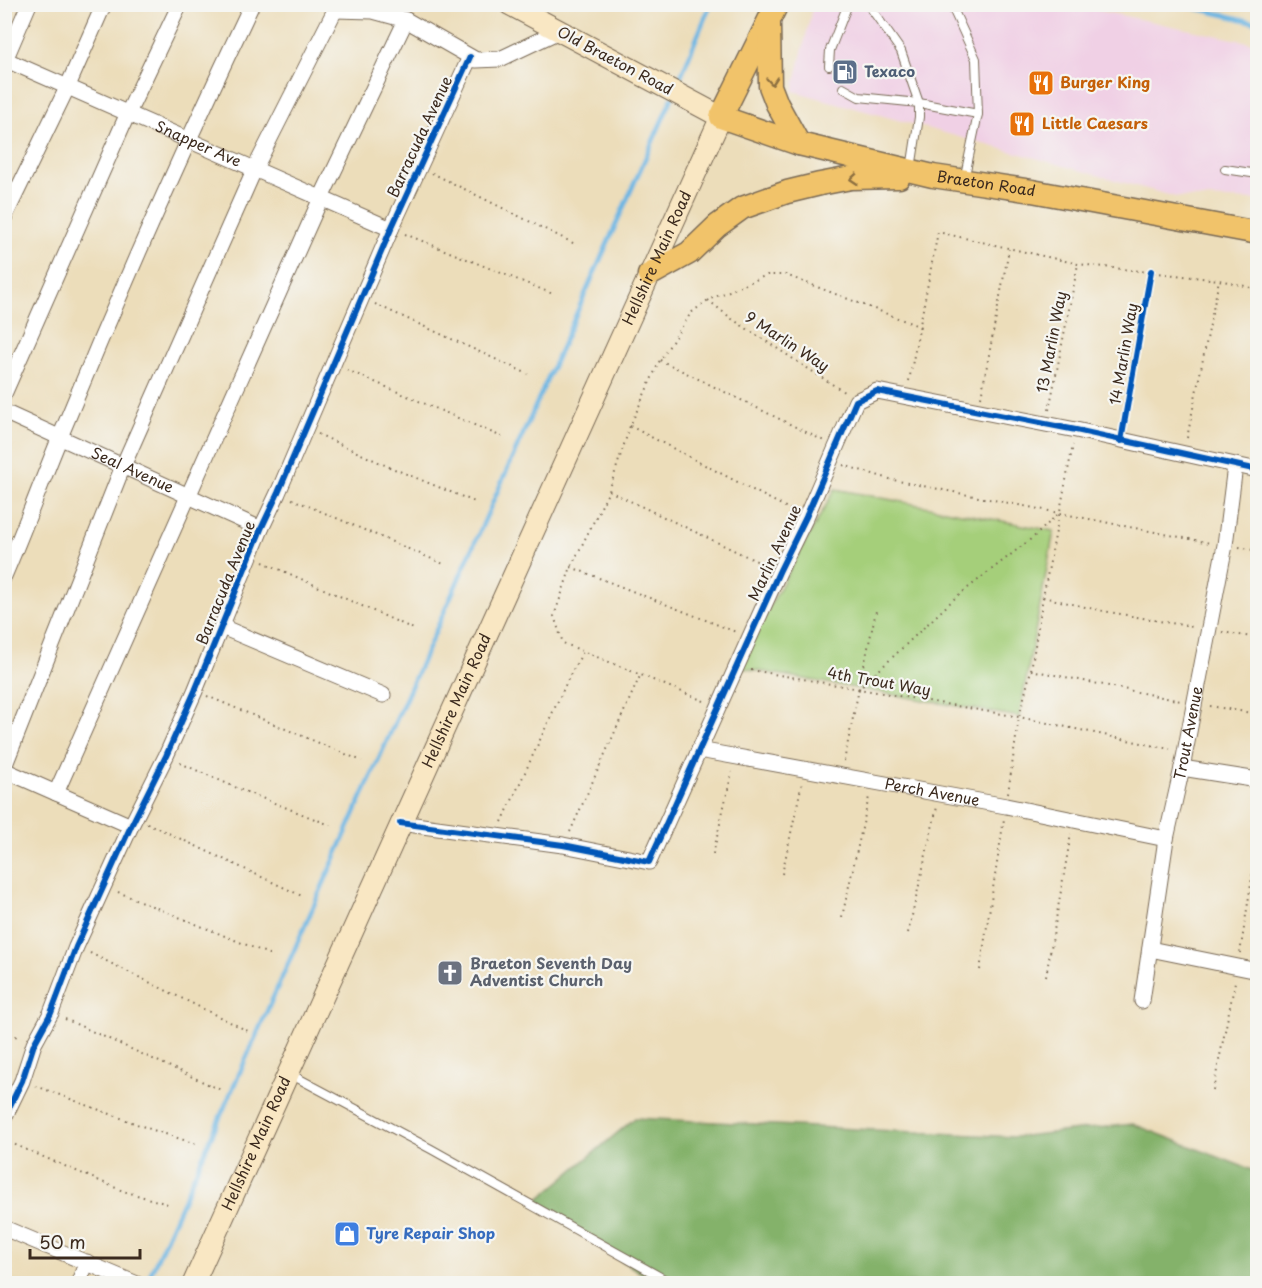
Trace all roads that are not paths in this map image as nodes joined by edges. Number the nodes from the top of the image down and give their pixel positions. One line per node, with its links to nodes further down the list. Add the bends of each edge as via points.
1 (29, 4): 14 (street)
2 (104, 4): 16 (street)
3 (180, 4): 19 (street)
4 (252, 4): 22 (street)
5 (509, 4): 12 (main road, Old Braeton Road)
6 (848, 4): 15 (lane, via 830,50)
7 (868, 4): 18 (lane, via 901,51)
8 (947, 4): 20 (lane, via 976,59)
9 (335, 7): 11 (street); 24 (street)
10 (773, 14): 21 (main road); 23 (main road, one-way to 23, via 771,86)
11 (406, 20): 13 (street); 30 (street)
12 (559, 31): 13 (street, via 500,59); 21 (main road, Old Braeton Road)
13 (470, 57): 32 (street, Barracuda Avenue)
14 (5, 59): 16 (street, Snapper Ave)
15 (829, 66)
16 (68, 88): 19 (street, Snapper Ave); 31 (street)
17 (843, 88): 18 (lane, via 859,97)
18 (919, 103): 20 (lane); 26 (lane)
19 (128, 113): 22 (street, Snapper Ave); 35 (street)
20 (978, 114): 29 (lane)
21 (721, 117): 23 (main road, Braeton Road); 34 (main road, Hellshire Main Road)
22 (188, 140): 24 (street, Snapper Ave); 37 (street)
23 (800, 144): 26 (main road, Braeton Road)
24 (255, 168): 30 (street, Snapper Ave); 38 (street)
25 (1225, 169): 27 (lane)
26 (910, 171): 28 (main road, Braeton Road)
27 (1257, 174)
28 (933, 176): 29 (main road, Braeton Road); 34 (main road, one-way to 34, via 851,178 742,208 689,253)
29 (964, 181): 33 (main road, Braeton Road)
30 (321, 198): 32 (street, Snapper Ave); 41 (street)
31 (4, 218)
32 (391, 229): 42 (street, Barracuda Avenue)
33 (1257, 233)
34 (649, 275): 52 (main road, Hellshire Main Road)
35 (4, 394)
36 (4, 412): 37 (street, Seal Avenue)
37 (60, 438): 38 (street, Seal Avenue); 43 (street)
38 (123, 466): 41 (street, Seal Avenue); 47 (street)
39 (1235, 466): 40 (street); 46 (street, Marlin Avenue, via 877,391 856,401); 48 (street, Trout Avenue, via 1225,545)
40 (1257, 470)
41 (190, 496): 42 (street, Seal Avenue); 50 (street)
42 (261, 529): 44 (street, Barracuda Avenue)
43 (4, 576)
44 (222, 627): 45 (street); 51 (street, Barracuda Avenue)
45 (383, 695)
46 (699, 750): 52 (street, Marlin Avenue, via 649,862 563,845); 53 (street, Perch Avenue)
47 (4, 768): 50 (street)
48 (1182, 768): 49 (street); 53 (street, Trout Avenue)
49 (1257, 780)
50 (56, 793): 51 (street)
51 (134, 822): 58 (street, Barracuda Avenue)
52 (400, 823): 57 (main road, Hellshire Main Road)
53 (1166, 839): 54 (street, Trout Avenue)
54 (1150, 949): 55 (street); 56 (street, Trout Avenue)
55 (1257, 971)
56 (1142, 1001)
57 (289, 1074): 63 (main road, Hellshire Main Road); 64 (lane)
58 (4, 1118)
59 (10, 1231): 60 (street)
60 (87, 1262): 61 (street); 62 (street)
61 (135, 1282)
62 (78, 1284)
63 (194, 1284)
64 (674, 1284)

